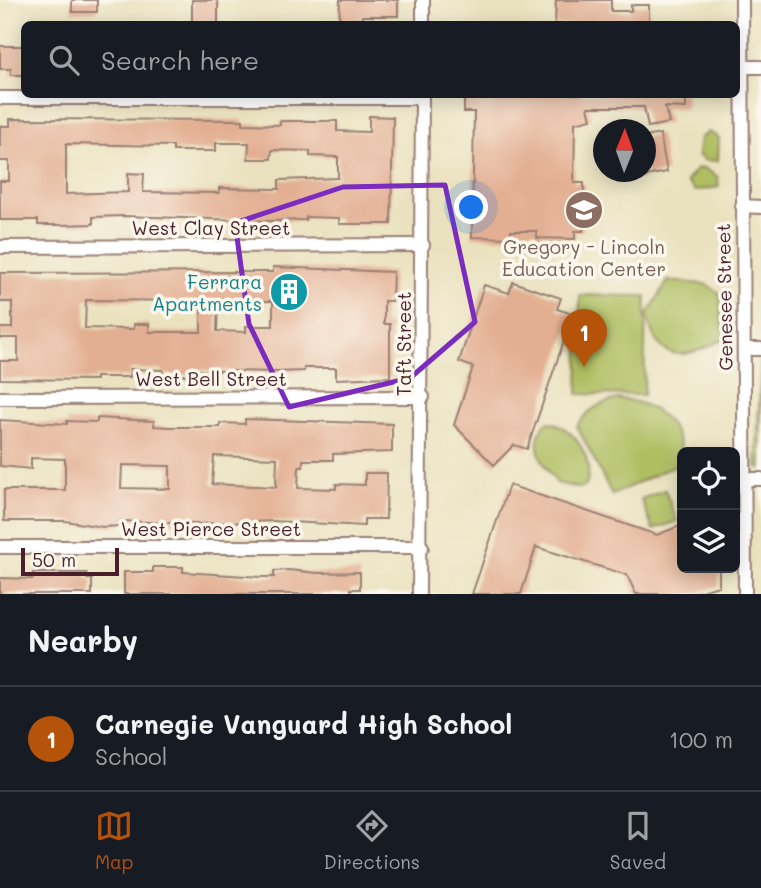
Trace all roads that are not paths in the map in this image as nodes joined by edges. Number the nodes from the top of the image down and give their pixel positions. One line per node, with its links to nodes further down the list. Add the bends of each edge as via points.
1 (423, 0): 3 (street)
2 (741, 0): 4 (street, Genesee Street)
3 (423, 21)
4 (742, 67): 5 (street); 9 (street, Genesee Street)
5 (761, 67)
6 (0, 98): 7 (street)
7 (21, 98)
8 (422, 98): 11 (street, Taft Street)
9 (742, 206): 10 (street); 13 (street, Genesee Street)
10 (761, 207)
11 (423, 245): 12 (street, West Clay Street); 15 (street, Taft Street)
12 (0, 247)
13 (744, 349): 14 (street); 17 (street, Genesee Street)
14 (761, 349)
15 (423, 397): 16 (street, West Bell Street); 20 (street, Taft Street)
16 (0, 398)
17 (745, 479): 18 (street); 22 (street, Genesee Street)
18 (761, 479)
19 (0, 547): 20 (street, West Pierce Street)
20 (422, 547): 21 (street, Taft Street)
21 (419, 594)
22 (745, 594)

